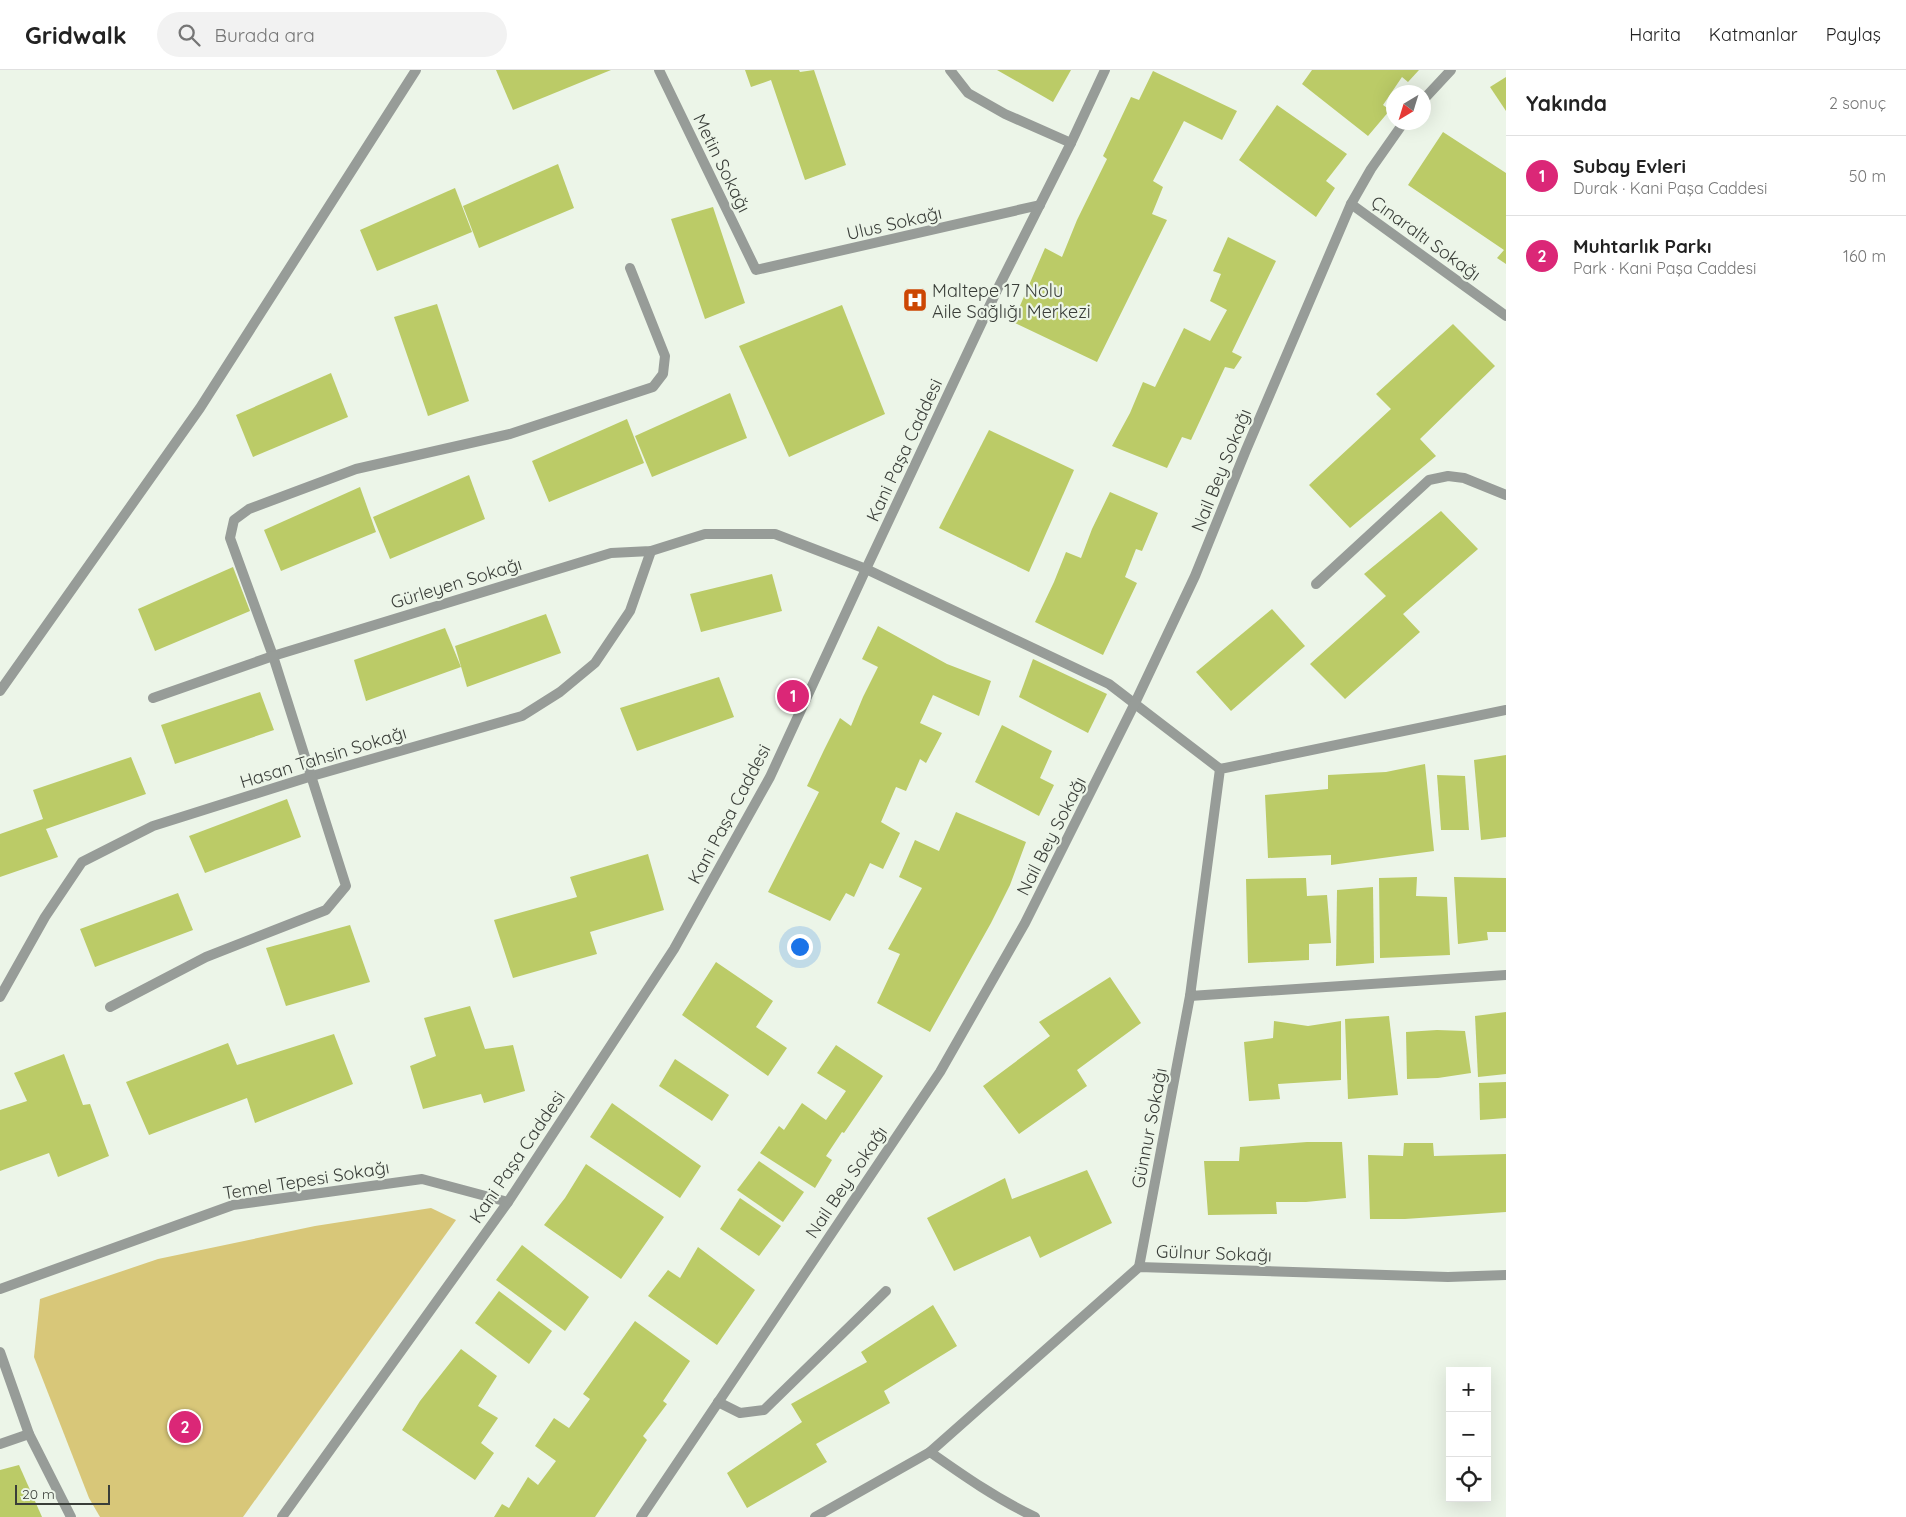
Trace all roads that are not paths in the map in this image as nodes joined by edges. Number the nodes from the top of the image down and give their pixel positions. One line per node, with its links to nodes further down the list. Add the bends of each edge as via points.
1 (416, 70): 19 (street, via 200,408)
2 (659, 70): 12 (street, Metin Sokağı)
3 (950, 70): 8 (street, via 968,93 1005,114)
4 (1105, 70): 8 (street, Kani Paşa Caddesi)
5 (1450, 70): 6 (street)
6 (1431, 91)
7 (1398, 130): 9 (street, Nail Bey Sokağı, via 1371,168)
8 (1071, 143): 10 (street, Kani Paşa Caddesi)
9 (1351, 204): 13 (street, Çınaraltı Sokağı); 21 (street, Nail Bey Sokağı, via 1195,576)
10 (1040, 205): 12 (street, Ulus Sokağı); 16 (street, Kani Paşa Caddesi)
11 (630, 268): 18 (street, via 665,356 663,374 653,387 510,434 356,469 248,509 234,520 230,538)
12 (756, 270)
13 (1506, 316)
14 (1506, 495): 17 (street, via 1464,478 1448,476 1429,480)
15 (651, 550): 16 (street, Gürleyen Sokağı, via 705,534 775,534); 18 (street, Gürleyen Sokağı, via 610,553); 24 (street, Hasan Tahsin Sokağı, via 630,611 595,663 560,692 522,716)
16 (866, 569): 21 (street, via 1109,684); 29 (street, Kani Paşa Caddesi, via 770,778 674,949)
17 (1316, 584)
18 (274, 656): 20 (street, Gürleyen Sokağı); 24 (street)
19 (0, 691)
20 (153, 698)
21 (1136, 703): 23 (street); 35 (street, Nail Bey Sokağı, via 1025,922 940,1072)
22 (1506, 710): 23 (street)
23 (1220, 769): 26 (street, Günnur Sokağı)
24 (312, 776): 27 (street, Hasan Tahsin Sokağı, via 153,826 82,862 44,917); 28 (street, via 346,886 326,910 206,957)
25 (1506, 975): 26 (street)
26 (1190, 996): 30 (street, Günnur Sokağı)
27 (0, 997)
28 (110, 1007)
29 (508, 1202): 32 (street, Temel Tepesi Sokağı, via 422,1179 233,1205); 40 (street, Kani Paşa Caddesi)
30 (1138, 1267): 31 (street, Gülnur Sokağı, via 1448,1277); 38 (street, Gülnur Sokağı)
31 (1506, 1275)
32 (0, 1289)
33 (886, 1291): 35 (street, via 764,1410 740,1413)
34 (0, 1352): 36 (street)
35 (718, 1402): 41 (street, Nail Bey Sokağı)
36 (28, 1434): 37 (street); 39 (street)
37 (0, 1444)
38 (930, 1452): 42 (street, Gülnur Sokağı); 43 (street, via 1005,1503)
39 (71, 1517)
40 (282, 1517)
41 (641, 1517)
42 (815, 1517)
43 (1035, 1517)

